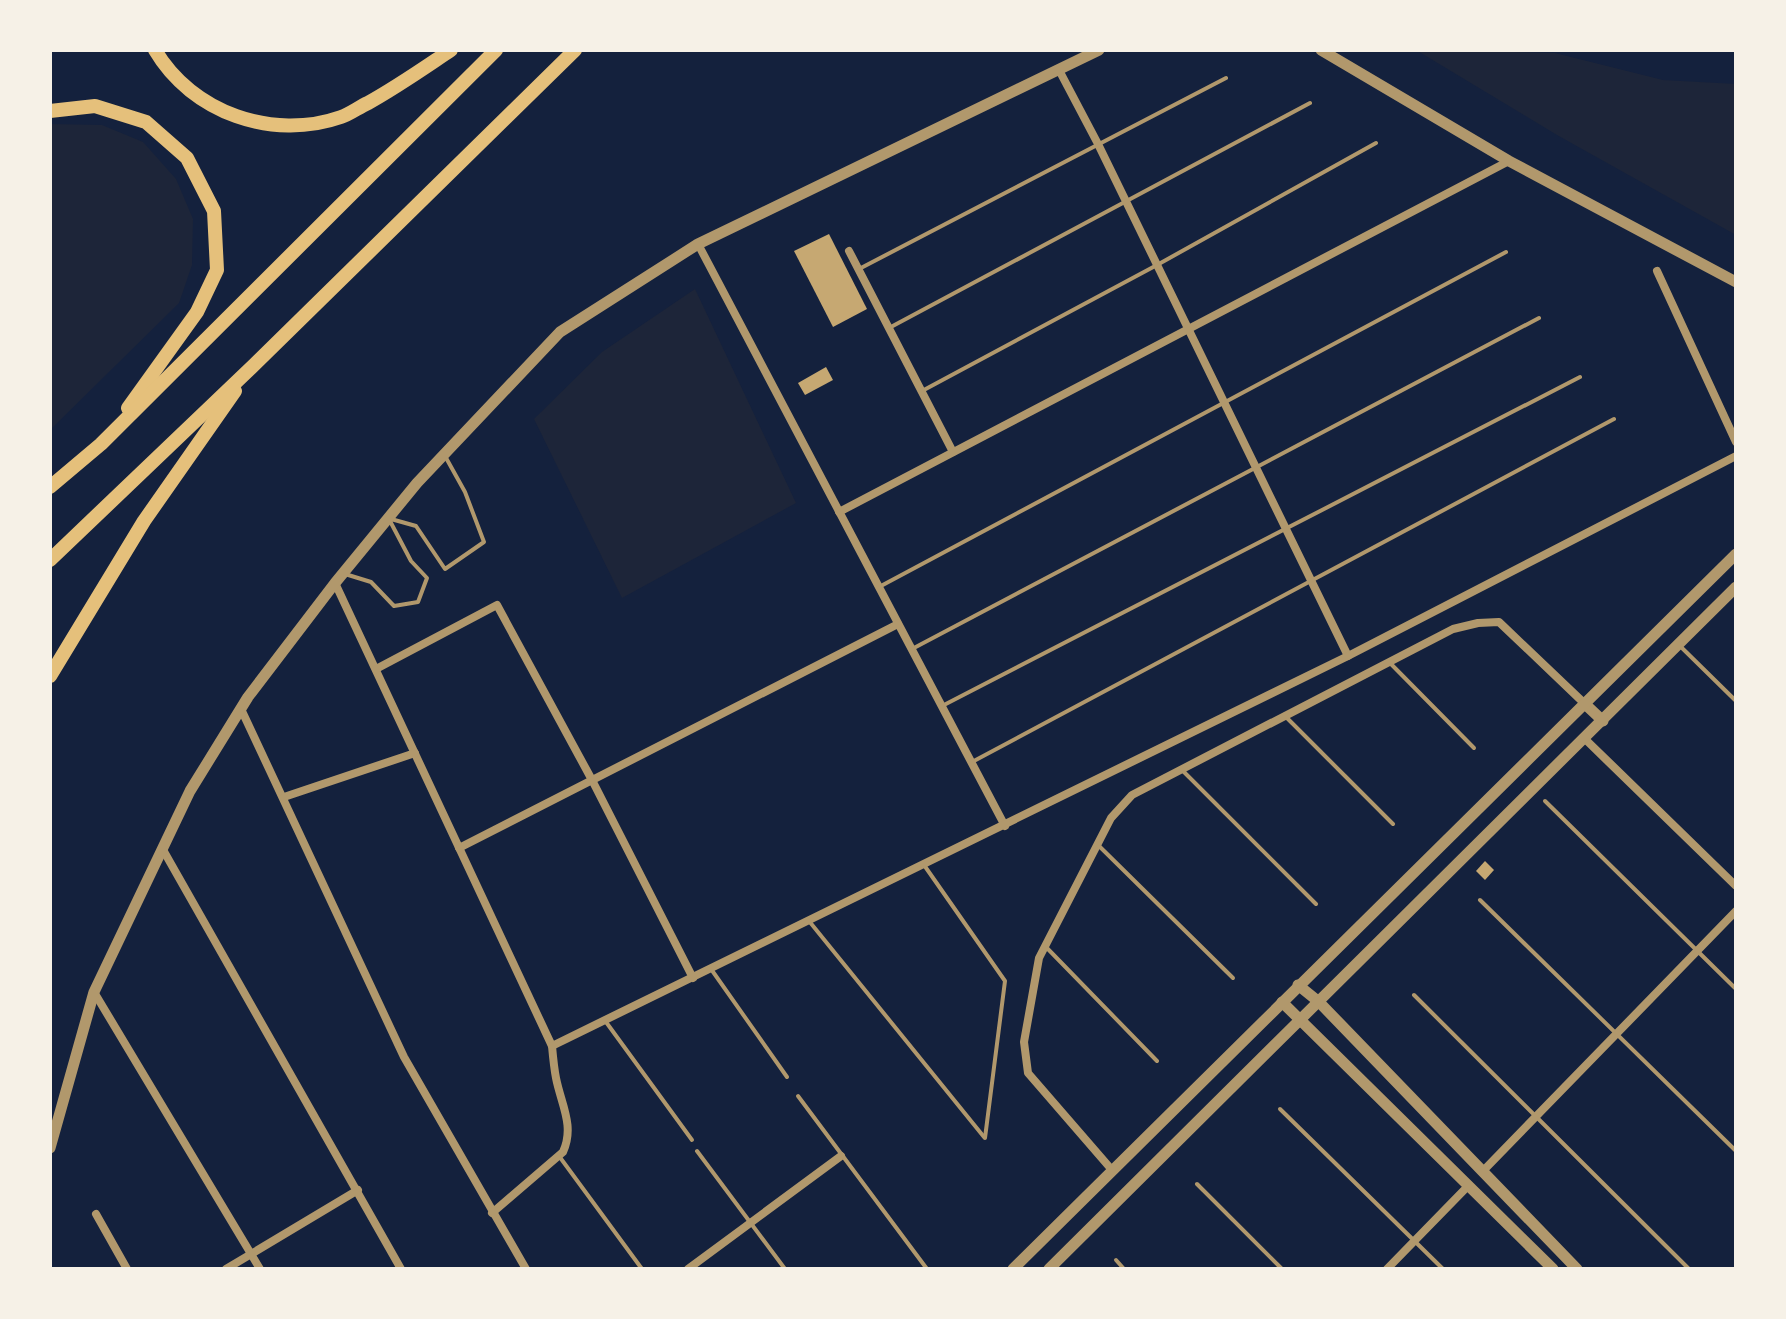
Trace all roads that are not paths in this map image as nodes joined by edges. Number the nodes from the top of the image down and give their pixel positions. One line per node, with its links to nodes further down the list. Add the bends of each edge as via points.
1 (155, 50): 2 (highway, via 197,96 243,121 289,127 342,117)
2 (451, 50)
3 (496, 50): 31 (highway)
4 (575, 50): 25 (highway)
5 (1099, 50): 7 (street)
6 (1321, 50): 13 (street)
7 (1059, 70): 12 (street); 15 (street)
8 (1226, 78): 12 (lane)
9 (1310, 103): 14 (lane)
10 (50, 111): 31 (highway, via 95,106 146,122 187,158 214,211 217,270 197,312)
11 (1376, 143): 18 (lane)
12 (1098, 144): 14 (street); 19 (lane)
13 (1509, 161): 21 (street); 24 (street)
14 (1126, 202): 18 (street); 23 (lane)
15 (698, 244): 33 (street, via 560,332); 37 (street)
16 (849, 251): 19 (street)
17 (1506, 252): 28 (lane)
18 (1157, 265): 24 (street); 27 (lane)
19 (859, 269): 23 (street)
20 (1657, 271): 30 (street)
21 (1736, 282)
22 (1539, 318): 35 (lane)
23 (889, 328): 27 (street)
24 (1188, 328): 28 (street); 32 (street)
25 (254, 365): 41 (highway); 52 (highway, via 144,521)
26 (1580, 377): 39 (lane)
27 (922, 391): 32 (street)
28 (1224, 402): 35 (street); 44 (lane)
29 (1614, 419): 43 (lane)
30 (1736, 442)
31 (101, 444): 36 (highway)
32 (953, 452): 37 (street)
33 (444, 454): 38 (street); 38 (lane, via 484,542 445,569 416,526)
34 (1736, 456): 49 (street)
35 (1255, 467): 39 (street); 48 (lane)
36 (50, 487)
37 (839, 512): 44 (street)
38 (388, 518): 42 (street); 42 (lane, via 411,561 427,578 418,602 394,606 371,582)
39 (1285, 529): 43 (street); 55 (lane)
40 (1736, 554): 54 (street)
41 (50, 560)
42 (339, 578): 51 (street); 56 (street)
43 (1310, 581): 49 (street); 63 (lane)
44 (879, 587): 46 (street)
45 (1736, 587): 47 (street)
46 (898, 624): 48 (street); 65 (street)
47 (1677, 644): 53 (lane); 59 (street)
48 (912, 649): 55 (street)
49 (1348, 656): 69 (street)
50 (1388, 661): 54 (street, via 1453,629 1499,622); 57 (street); 61 (lane)
51 (376, 669): 62 (street); 65 (street, via 497,605)
52 (50, 676)
53 (1736, 701)
54 (1585, 704): 58 (street); 59 (street)
55 (942, 706): 63 (street)
56 (241, 709): 66 (street); 71 (street)
57 (1285, 716): 64 (street); 68 (lane)
58 (1569, 720): 60 (street); 84 (street)
59 (1603, 721): 60 (street)
60 (1584, 738): 74 (street); 89 (street)
61 (1474, 748)
62 (415, 753): 66 (street); 72 (street)
63 (972, 762): 69 (street)
64 (1181, 770): 70 (street, via 1132,795); 76 (lane)
65 (592, 780): 72 (street); 82 (street)
66 (284, 797): 110 (street, via 404,1057)
67 (1545, 801): 80 (lane)
68 (1393, 824)
69 (1005, 826): 73 (street)
70 (1097, 843): 79 (street); 83 (lane)
71 (162, 848): 86 (street); 109 (street)
72 (459, 848): 93 (street)
73 (924, 865): 78 (street); 78 (lane, via 1005,981 985,1138)
74 (1736, 886)
75 (1480, 900): 92 (lane)
76 (1316, 904)
77 (1736, 911): 80 (street)
78 (809, 921): 81 (street)
79 (1045, 946): 94 (lane); 105 (street, via 1024,1042 1028,1073)
80 (1697, 951): 85 (lane); 92 (street)
81 (711, 969): 82 (street); 95 (lane)
82 (693, 978): 90 (street)
83 (1233, 978)
84 (1298, 985): 88 (street); 89 (street)
85 (1736, 989)
86 (94, 992): 100 (street); 114 (street)
87 (1414, 995): 98 (lane)
88 (1282, 1002): 91 (street); 105 (street)
89 (1319, 1002): 91 (street); 106 (street)
90 (606, 1021): 93 (street); 99 (lane)
91 (1301, 1022): 108 (street); 126 (street)
92 (1617, 1034): 98 (street); 102 (lane)
93 (552, 1046): 103 (street, via 569,1138)
94 (1157, 1061)
95 (787, 1077)
96 (798, 1096): 104 (lane)
97 (1280, 1109): 113 (lane)
98 (1537, 1116): 106 (street); 133 (lane)
99 (692, 1140)
100 (50, 1148)
101 (697, 1151): 112 (lane)
102 (1736, 1151)
103 (559, 1156): 110 (street); 121 (lane)
104 (841, 1156): 112 (street); 124 (lane)
105 (1112, 1170): 125 (street)
106 (1482, 1172): 132 (street)
107 (1197, 1184): 128 (lane)
108 (1469, 1185): 113 (street); 131 (street)
109 (358, 1190): 114 (street); 119 (street)
110 (492, 1213): 120 (street)
111 (96, 1214): 116 (street)
112 (750, 1222): 122 (street); 123 (lane)
113 (1415, 1241): 129 (street); 130 (lane)
114 (252, 1254): 117 (street); 118 (street)
115 (1116, 1260): 127 (lane)
116 (127, 1269)
117 (226, 1269)
118 (260, 1269)
119 (401, 1269)
120 (526, 1269)
121 (642, 1269)
122 (688, 1269)
123 (785, 1269)
124 (927, 1269)
125 (1013, 1269)
126 (1049, 1269)
127 (1124, 1269)
128 (1282, 1269)
129 (1387, 1269)
130 (1443, 1269)
131 (1553, 1269)
132 (1577, 1269)
133 (1689, 1269)

